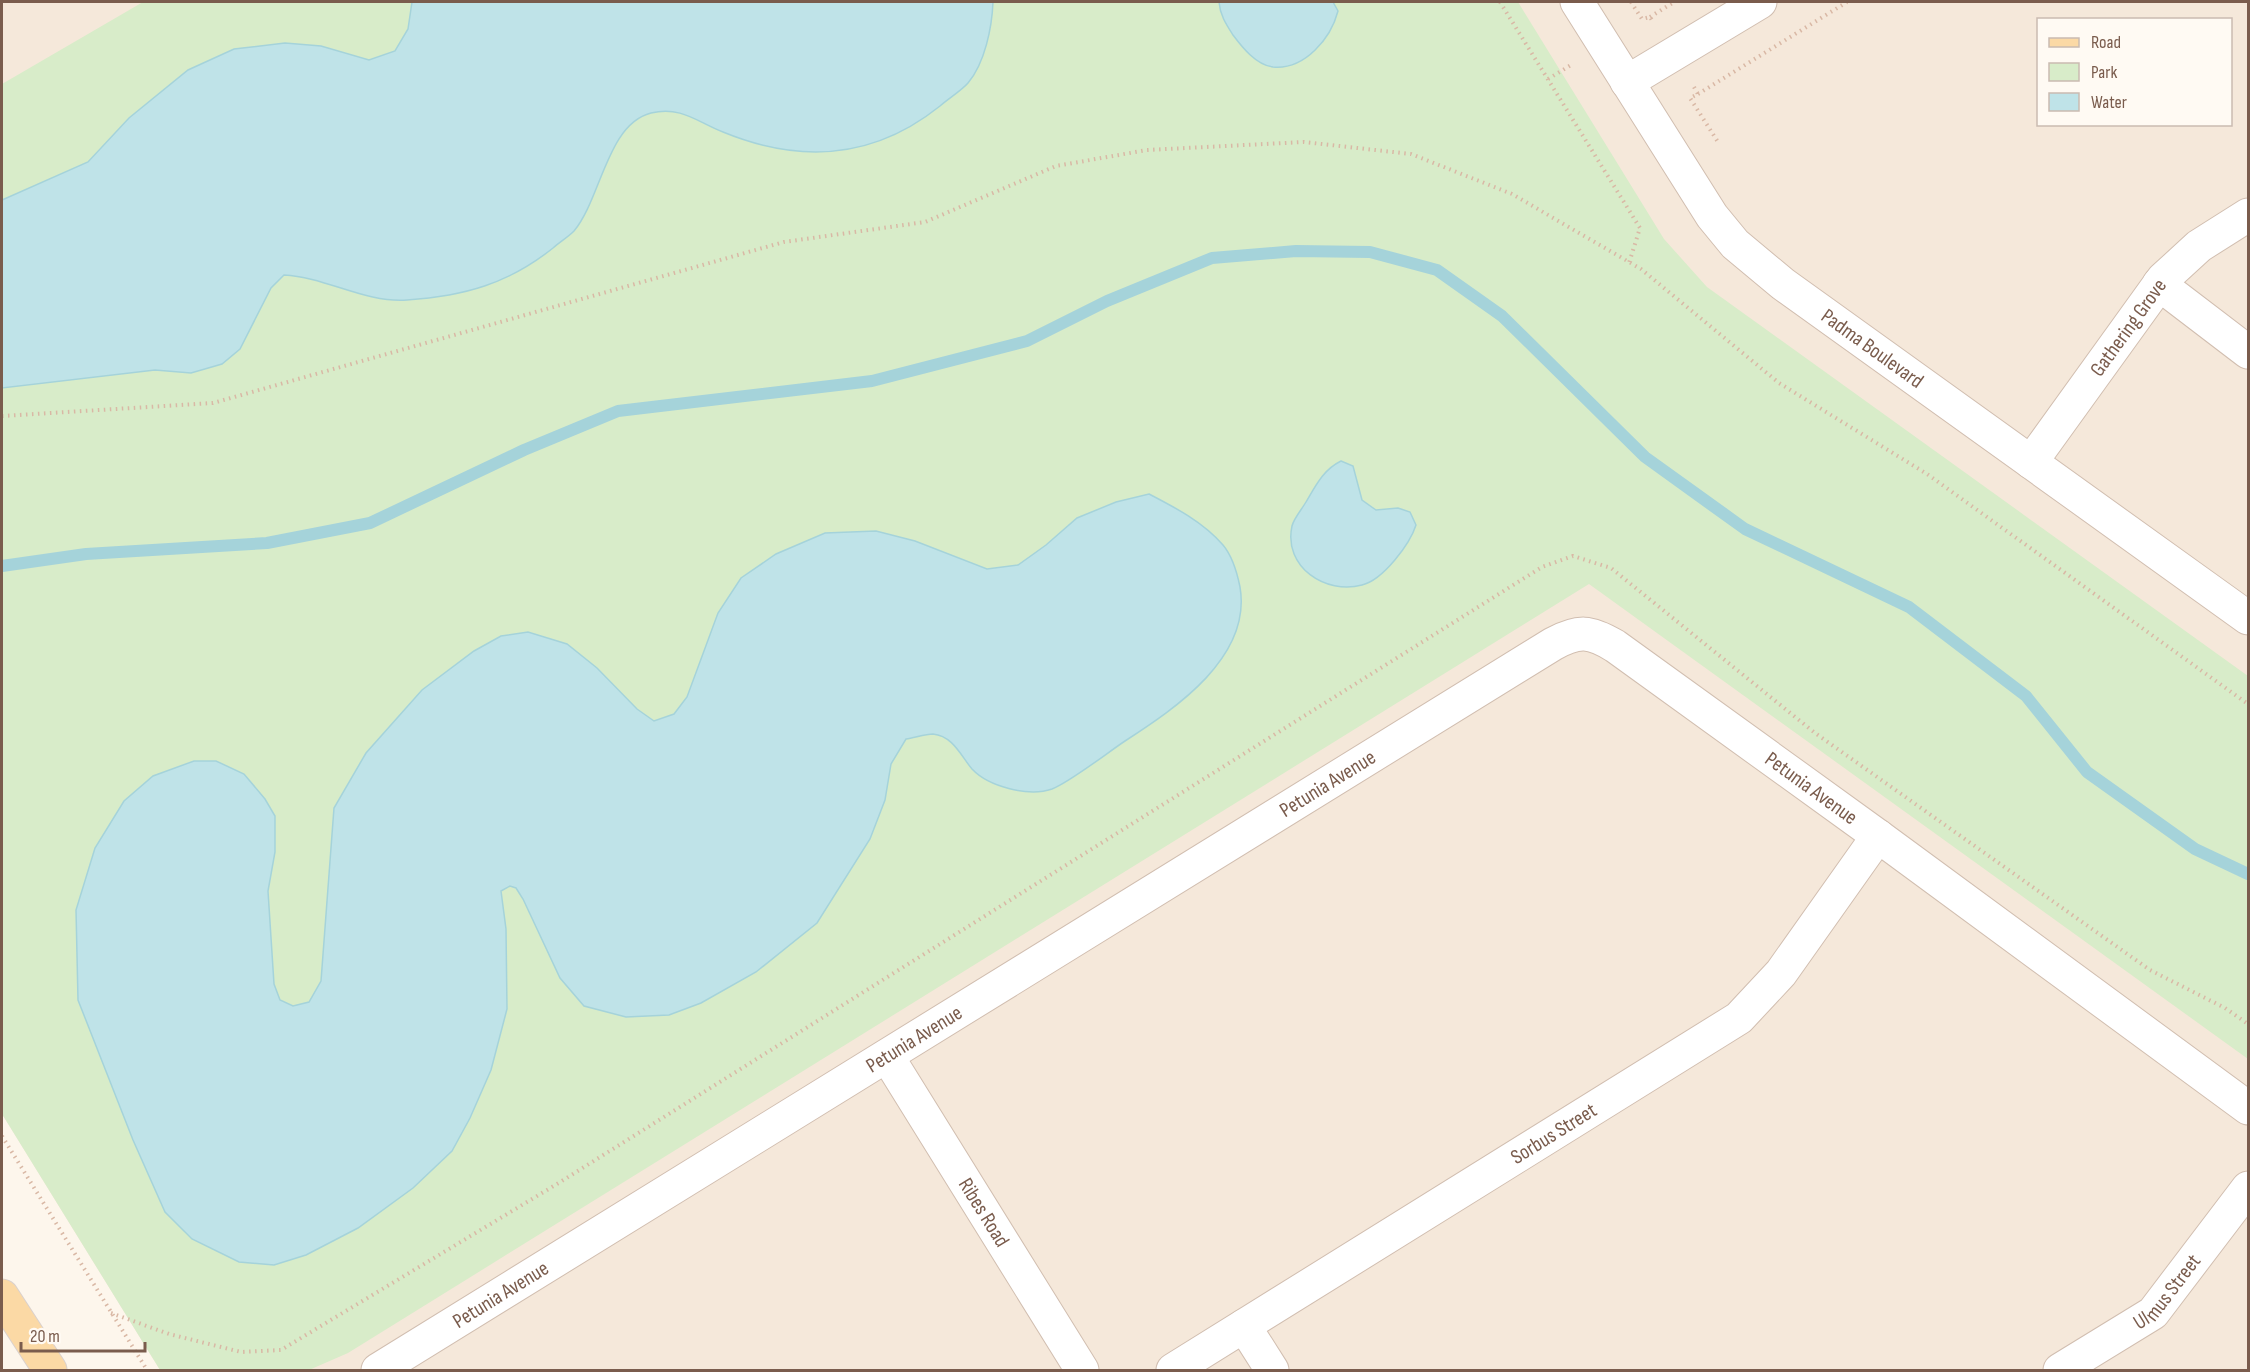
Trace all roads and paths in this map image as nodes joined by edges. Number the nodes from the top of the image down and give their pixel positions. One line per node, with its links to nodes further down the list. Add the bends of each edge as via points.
1 (1500, 2): 10 (path, via 1640,228)
2 (1577, 2): 7 (street, Padma Boulevard)
3 (1674, 2): 6 (path)
4 (1760, 2): 7 (street)
5 (1847, 2): 8 (path)
6 (1650, 16)
7 (1627, 82): 14 (street, Padma Boulevard, via 1679,168 1736,244 1783,284)
8 (1698, 94)
9 (2248, 215): 11 (street, Gathering Grove, via 2199,246)
10 (1629, 263): 13 (path, via 1512,194 1412,154 1304,142 1147,150 1056,166 925,222 784,242 213,403); 16 (path, via 1779,383 1927,474)
11 (2159, 284): 12 (street); 14 (street, Gathering Grove)
12 (2248, 352)
13 (2, 416)
14 (2031, 462): 15 (street, Padma Boulevard)
15 (2248, 618)
16 (2248, 704)
17 (1878, 836): 19 (street, Petunia Avenue, via 1615,646 1596,635 1581,633 1553,644); 20 (street, Petunia Avenue); 25 (street, Sorbus Street, via 1781,974 1739,1018)
18 (2248, 1024): 24 (path, via 2150,970 2078,921 1815,733 1611,568 1573,556 1542,567 567,1177 281,1350 241,1352 169,1334)
19 (887, 1056): 28 (street, Petunia Avenue); 29 (street, Ribes Road)
20 (2248, 1108)
21 (2, 1136): 24 (path)
22 (2248, 1188): 32 (street, Ulmus Street, via 2153,1313)
23 (2, 1296): 26 (main road)
24 (111, 1313): 27 (path)
25 (1244, 1326): 30 (street, Sorbus Street); 31 (street)
26 (51, 1371)
27 (147, 1371)
28 (378, 1371)
29 (1082, 1371)
30 (1173, 1371)
31 (1272, 1371)
32 (2060, 1371)

